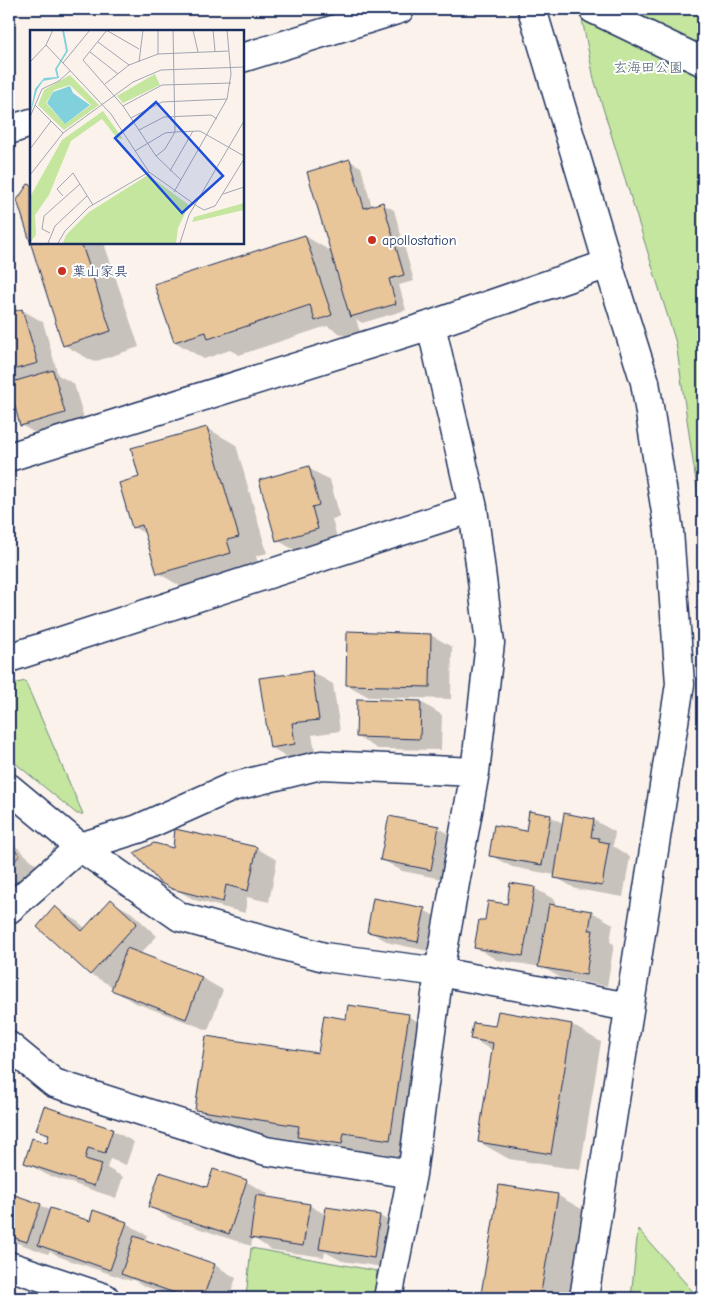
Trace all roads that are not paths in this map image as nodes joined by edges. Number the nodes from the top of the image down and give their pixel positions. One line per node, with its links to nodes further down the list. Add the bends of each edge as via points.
1 (400, 9): 4 (street)
2 (532, 9): 8 (street)
3 (593, 9): 5 (street)
4 (244, 57)
5 (703, 62)
6 (30, 123): 7 (street)
7 (9, 130)
8 (608, 264): 9 (street); 13 (street, via 645,382)
9 (431, 325): 10 (street); 11 (street)
10 (9, 456)
11 (474, 508): 12 (street); 14 (street, via 490,643)
12 (9, 658)
13 (692, 685): 19 (street)
14 (475, 772): 16 (street, via 321,765 232,787 138,829); 18 (street)
15 (9, 788): 16 (street)
16 (80, 848): 17 (street); 18 (street, via 180,917 324,957)
17 (9, 910)
18 (439, 972): 19 (street); 21 (street)
19 (629, 1007): 25 (street)
20 (9, 1046): 21 (street, via 54,1083 266,1151)
21 (412, 1174): 24 (street)
22 (9, 1266): 23 (street)
23 (105, 1298)
24 (388, 1298)
25 (584, 1298)

